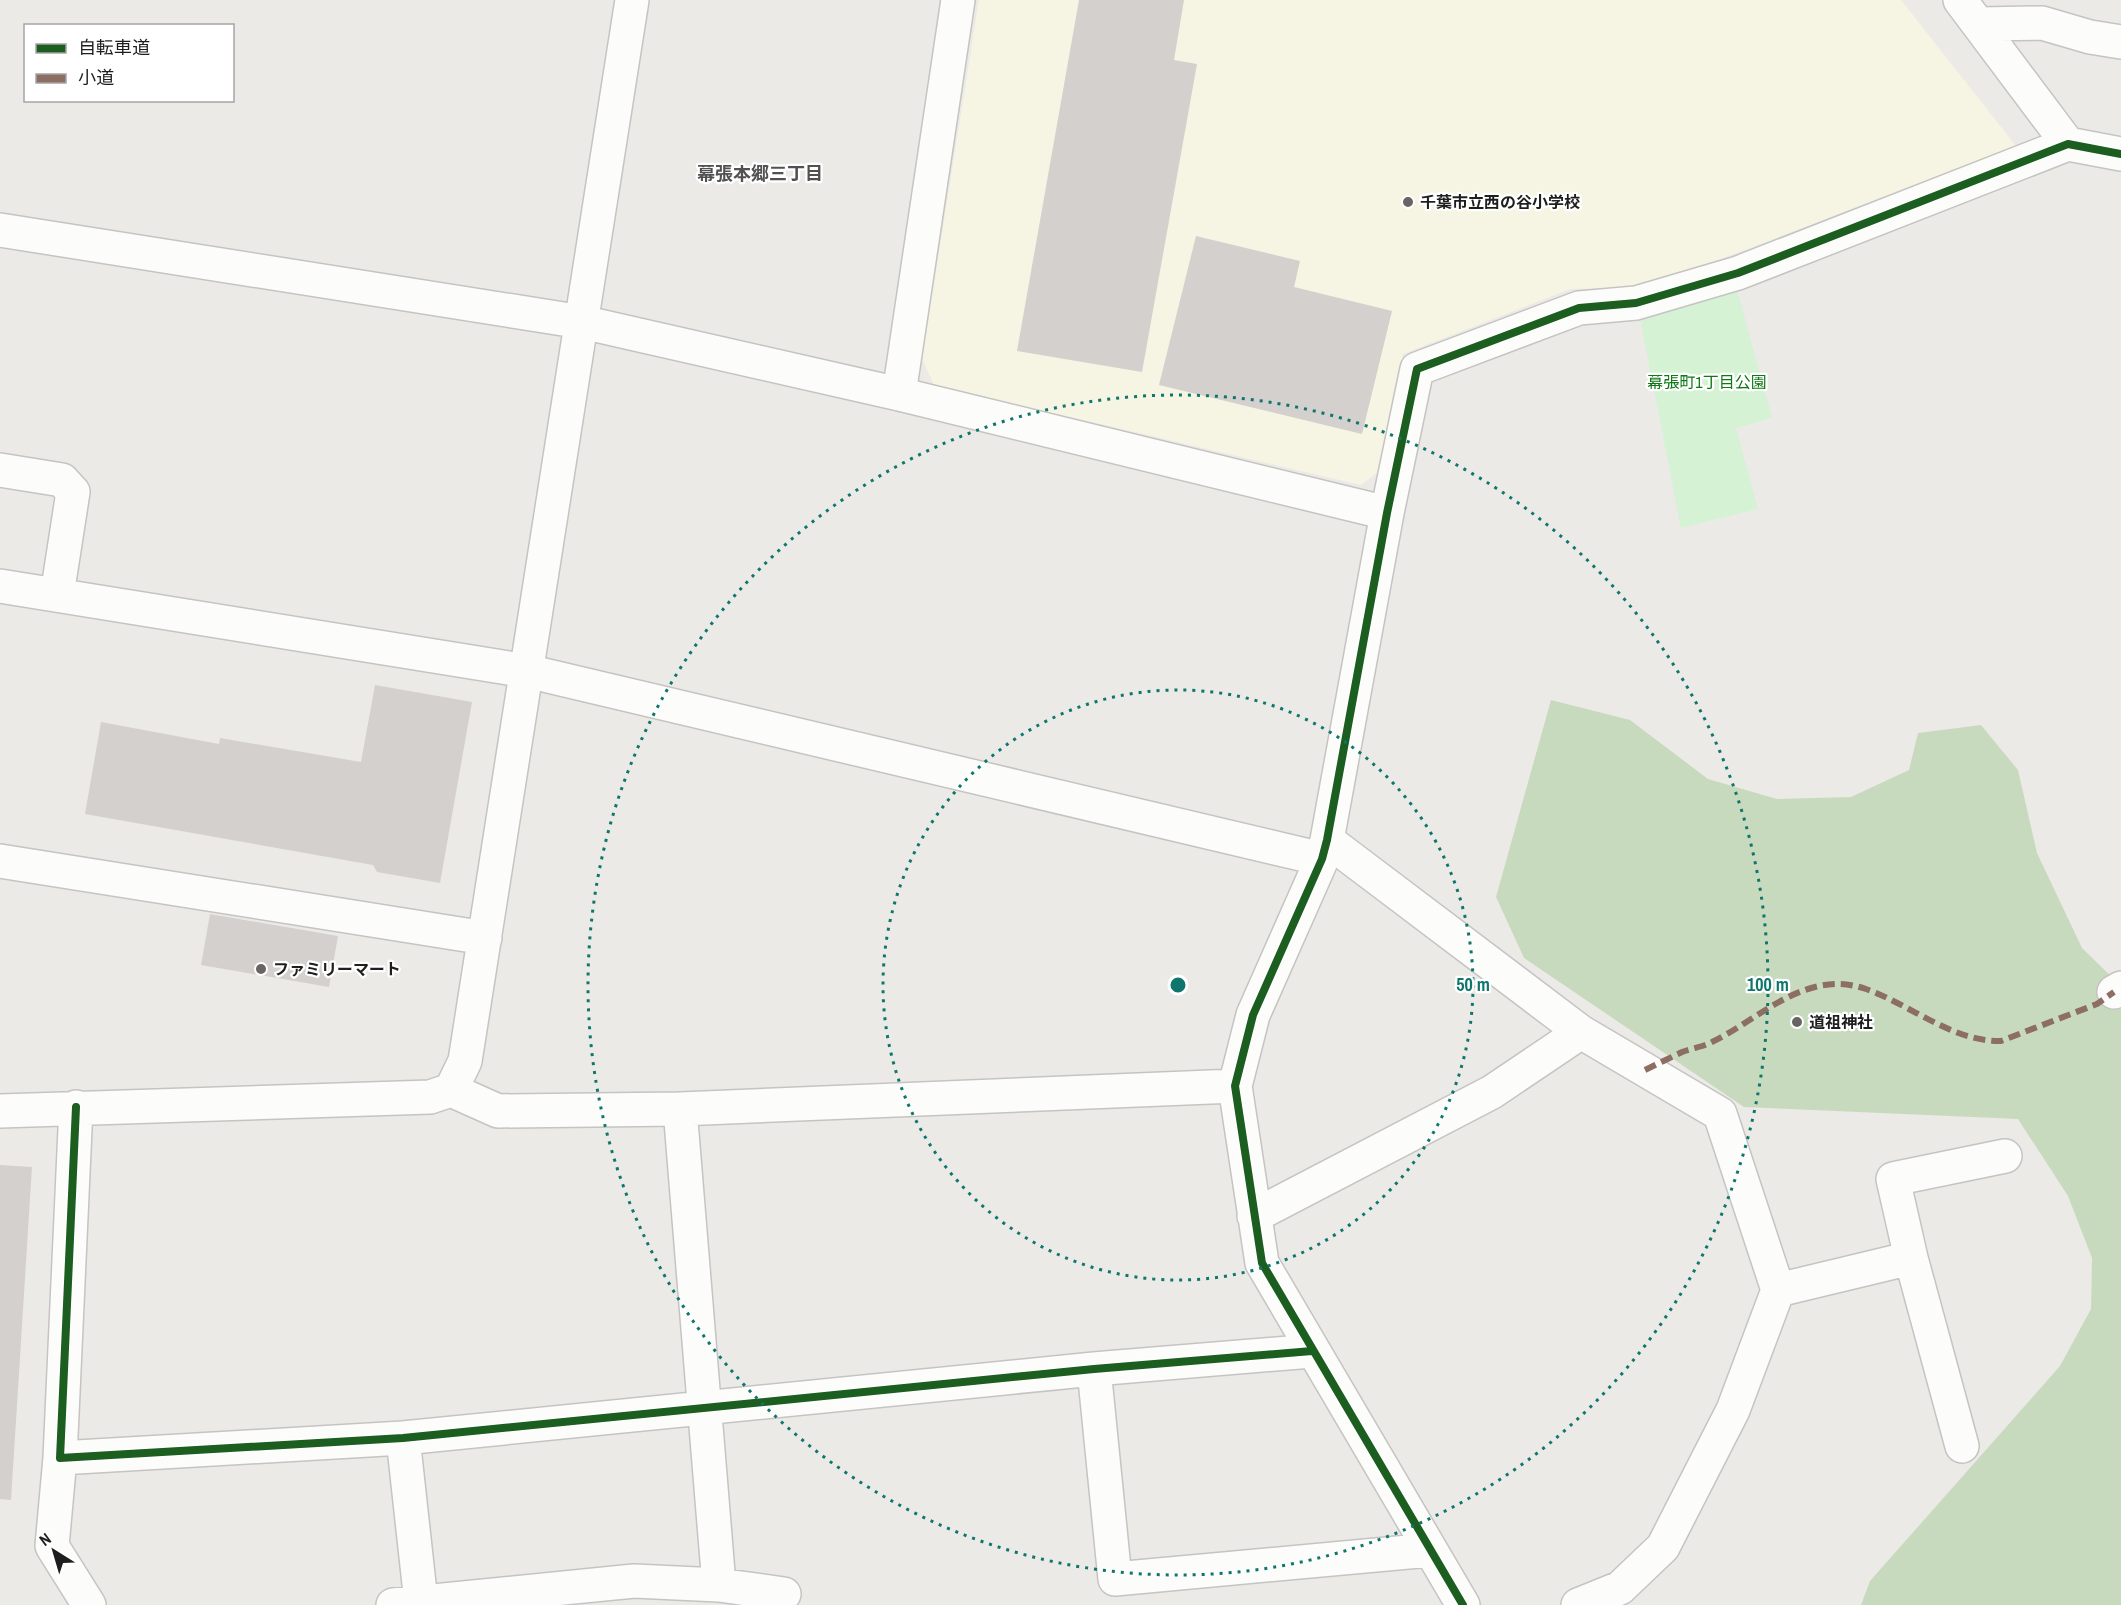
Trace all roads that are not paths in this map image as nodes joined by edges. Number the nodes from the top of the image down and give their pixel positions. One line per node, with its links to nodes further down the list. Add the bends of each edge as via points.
1 (632, 0): 8 (street)
2 (958, 0): 9 (street)
3 (1970, 12): 4 (street, via 2042,23); 5 (street)
4 (2121, 42)
5 (2068, 144): 6 (street); 11 (street, via 1738,273 1636,303 1579,308 1417,369)
6 (2121, 154)
7 (0, 230): 8 (street)
8 (582, 322): 9 (street); 14 (street)
9 (899, 394): 11 (street)
10 (0, 470): 13 (street, via 62,480 73,492)
11 (1387, 513): 15 (street)
12 (0, 586): 13 (street)
13 (57, 595): 14 (street)
14 (526, 671): 15 (street); 17 (street)
15 (1325, 849): 18 (street); 19 (street, via 1254,1015)
16 (0, 861): 17 (street)
17 (485, 938): 20 (street, via 465,1061)
18 (1581, 1032): 25 (street, via 1492,1092); 27 (street, via 1720,1113)
19 (1235, 1086): 22 (street); 25 (street)
20 (452, 1090): 21 (street, via 430,1097); 22 (street, via 498,1111)
21 (76, 1107): 23 (street); 33 (street)
22 (680, 1109): 30 (street)
23 (0, 1111)
24 (2005, 1156): 26 (street, via 1893,1179)
25 (1254, 1216): 28 (street, via 1262,1263)
26 (1911, 1258): 27 (street); 32 (street)
27 (1778, 1290): 40 (street, via 1733,1410 1663,1547 1620,1588)
28 (1312, 1351): 29 (street); 34 (street)
29 (1094, 1369): 30 (street); 34 (street, via 1115,1579)
30 (706, 1409): 31 (street); 35 (street)
31 (403, 1438): 33 (street); 37 (street)
32 (1962, 1446)
33 (60, 1458): 38 (street, via 52,1546)
34 (1430, 1550): 39 (street)
35 (719, 1585): 36 (street); 37 (street, via 634,1581)
36 (784, 1594)
37 (407, 1604)
38 (89, 1605)
39 (1463, 1605)
40 (1578, 1605)

